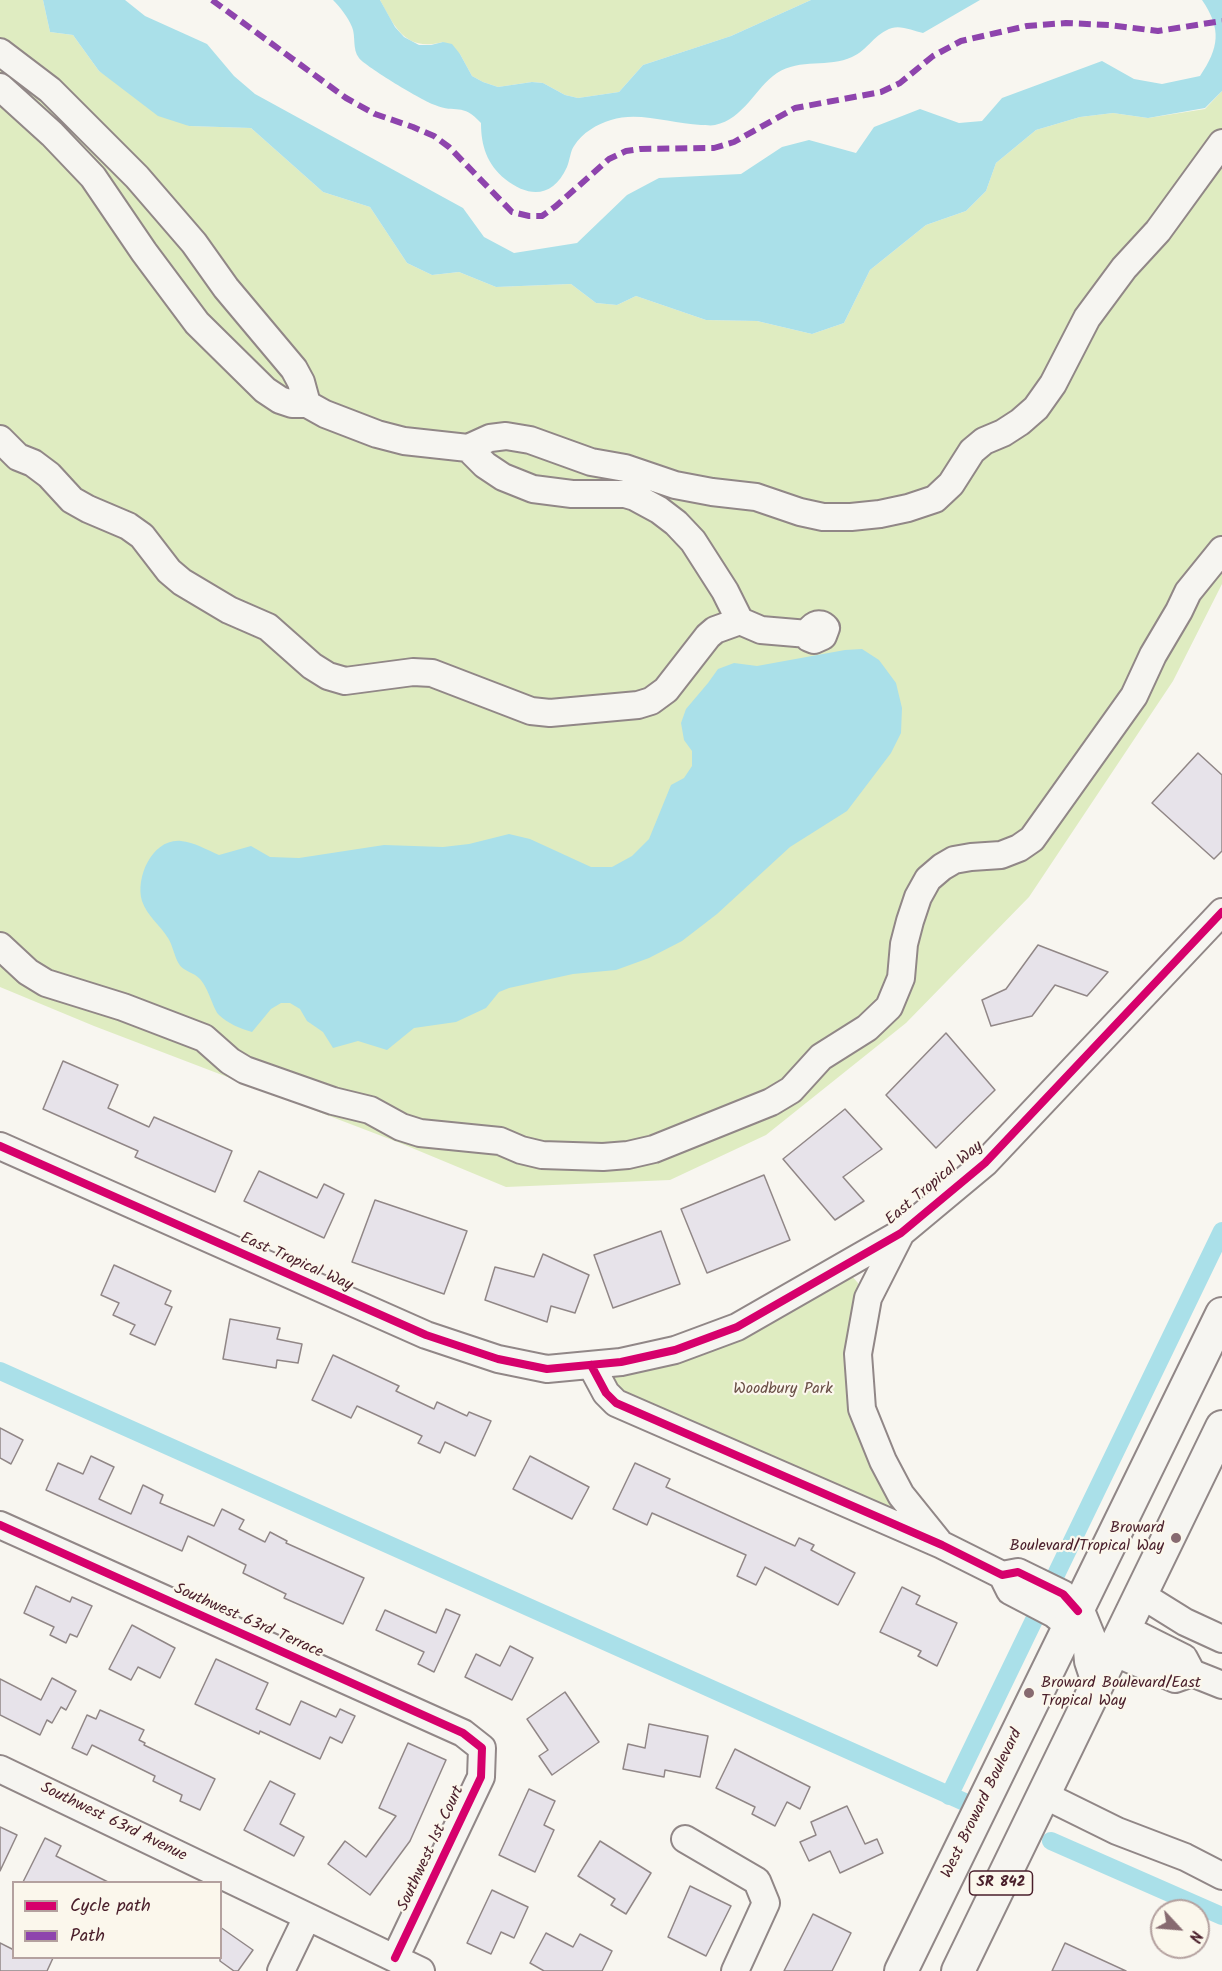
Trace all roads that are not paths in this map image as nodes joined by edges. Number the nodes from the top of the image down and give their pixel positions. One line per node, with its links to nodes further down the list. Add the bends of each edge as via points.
1 (0, 52): 4 (street, via 50,90 162,204 294,369)
2 (0, 87): 4 (street, via 93,177 197,322 265,390 292,404)
3 (1222, 143): 6 (street, via 1158,231 1086,318 1053,384 1036,408 1003,433 984,441 934,500 851,518 823,517 756,497 675,485 530,440 490,438)
4 (307, 404): 6 (street, via 377,434)
5 (0, 439): 8 (street, via 18,457 49,475 72,500 142,536 182,582 229,610 268,627 312,666 345,681 432,673 531,711 550,713 638,705 666,690 715,630)
6 (468, 448): 8 (street, via 485,465 519,485 552,492 625,494 659,510 693,541)
7 (1222, 550): 11 (street, via 1188,592 1134,696 1032,839 1002,855 954,860 928,879 910,921 897,993 879,1018 821,1057 791,1090 771,1102 654,1149 603,1157 542,1155 500,1141 420,1133 370,1110 245,1070 204,1038 123,1007 46,984)
8 (740, 621): 9 (street, via 761,630)
9 (808, 634)
10 (1222, 912): 13 (street, East Tropical Way, via 985,1163)
11 (0, 946)
12 (0, 1146): 15 (street, East Tropical Way, via 426,1335 498,1359 547,1369)
13 (901, 1233): 15 (street, East Tropical Way, via 737,1327 675,1350); 18 (street, East Tropical Way, via 868,1298 858,1354 862,1409 901,1496)
14 (1222, 1314): 20 (main road, West Broward Boulevard / SR 842)
15 (591, 1365): 18 (street, East Tropical Way, via 616,1403)
16 (1222, 1427): 19 (main road, SR 842)
17 (0, 1525): 25 (street, Southwest 63rd Terrace, via 463,1733)
18 (942, 1545): 20 (street, East Tropical Way)
19 (1140, 1594): 21 (street); 22 (main road, SR 842)
20 (1066, 1611): 23 (main road, via 1089,1638); 31 (main road, West Broward Boulevard / SR 842)
21 (1222, 1639)
22 (1118, 1640): 23 (main road, SR 842); 24 (street, via 1175,1679 1192,1673)
23 (1098, 1682): 27 (main road, SR 842)
24 (1222, 1684)
25 (482, 1748): 32 (street, Southwest 1st Court, via 481,1777)
26 (0, 1768): 30 (street, Southwest 63rd Avenue)
27 (1044, 1795): 29 (street); 38 (main road, SR 842)
28 (685, 1839): 35 (street, via 757,1881 766,1903)
29 (1222, 1876)
30 (307, 1917): 32 (street, Southwest 63rd Avenue); 33 (street)
31 (924, 1924): 36 (main road, West Broward Boulevard / SR 842); 37 (main road, via 928,1949)
32 (395, 1958): 34 (street, Southwest 63rd Avenue)
33 (281, 1971)
34 (421, 1971)
35 (735, 1971)
36 (901, 1971)
37 (919, 1971)
38 (958, 1971)

